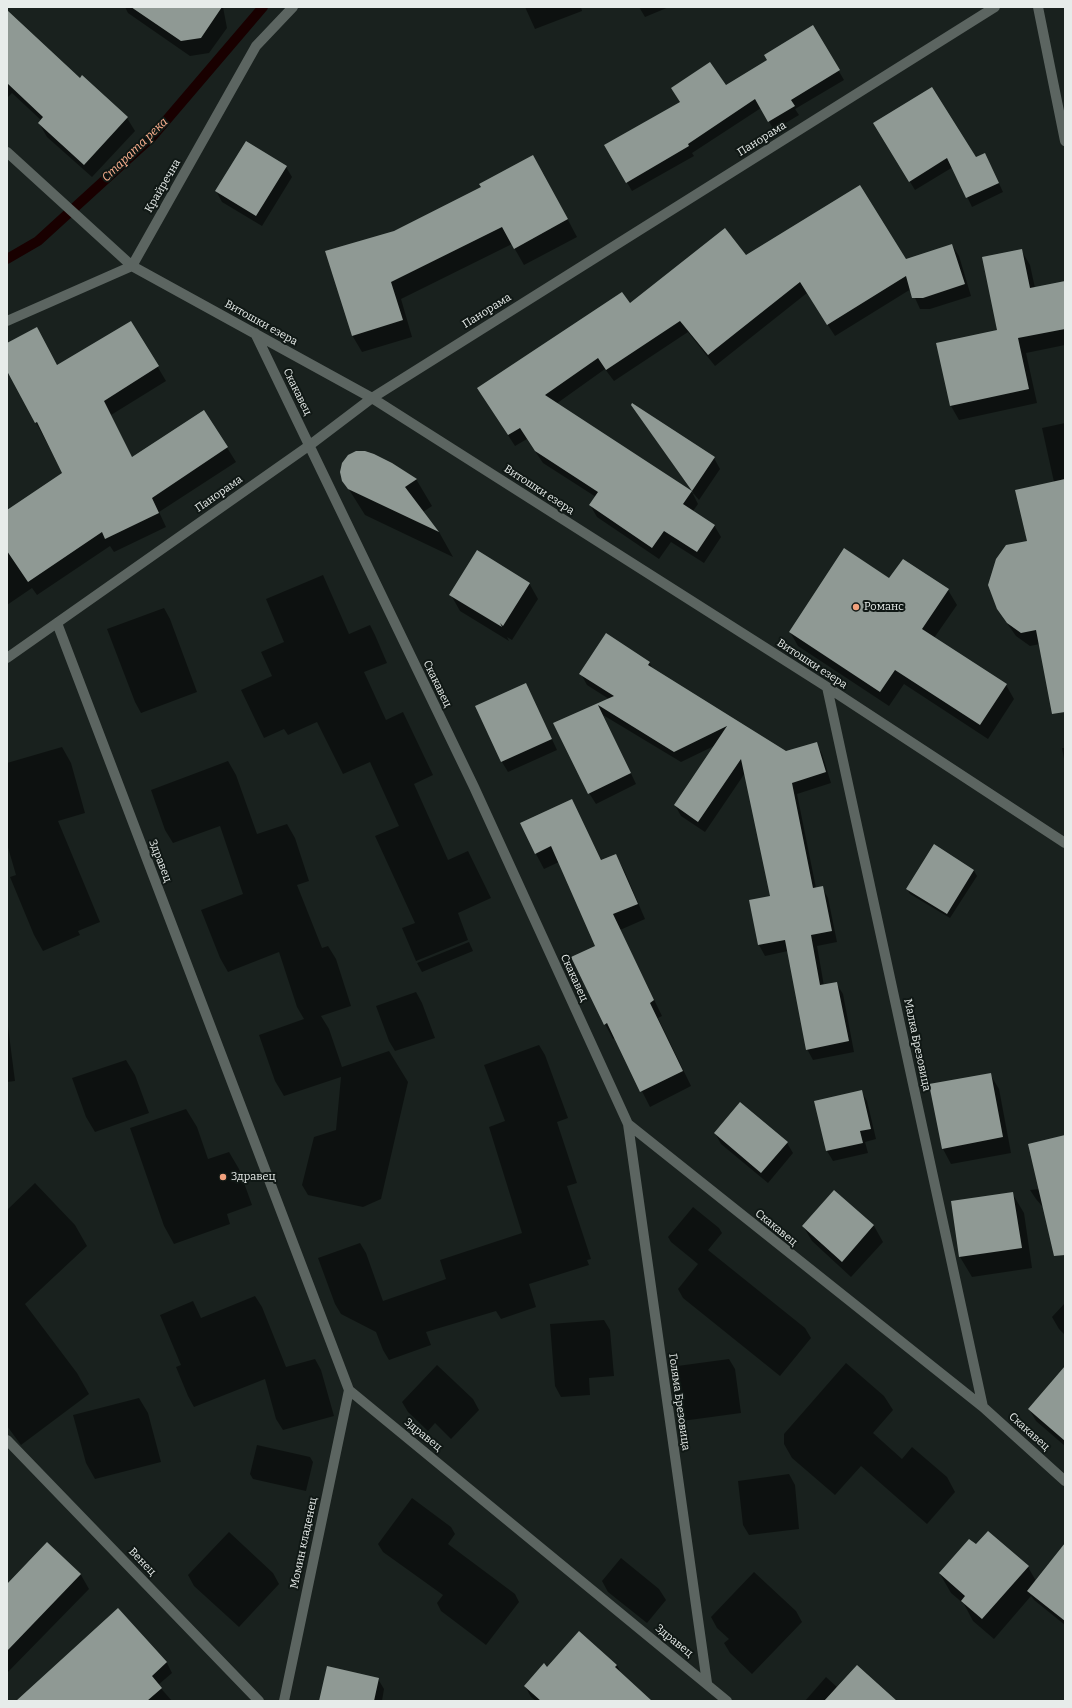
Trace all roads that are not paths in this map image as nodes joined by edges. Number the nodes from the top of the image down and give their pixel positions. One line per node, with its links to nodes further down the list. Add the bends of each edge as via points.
1 (293, 7): 6 (street, Крайречна, via 256,46)
2 (995, 7): 9 (street, Панорама)
3 (1038, 7): 4 (street)
4 (1065, 141)
5 (7, 152): 6 (street, Витошки езера)
6 (132, 266): 7 (street); 8 (street, Витошки езера)
7 (7, 321)
8 (255, 333): 9 (street, Витошки езера); 10 (street, Скакавец)
9 (372, 398): 10 (street, Панорама); 13 (street, Витошки езера)
10 (310, 446): 11 (street, Панорама); 15 (street, Скакавец, via 474,787)
11 (57, 623): 12 (street, Панорама); 16 (street, Здравец)
12 (7, 658)
13 (827, 687): 14 (street, Витошки езера); 17 (street, Малка Брезовица)
14 (1065, 843)
15 (628, 1124): 17 (street, Скакавец); 20 (street, Голяма Брезовица)
16 (349, 1390): 20 (street, Здравец); 22 (street, Момин кладенец)
17 (983, 1407): 19 (street, Скакавец)
18 (7, 1440): 21 (street, Венец)
19 (1065, 1481)
20 (707, 1683): 23 (street, Здравец)
21 (259, 1701)
22 (284, 1701)
23 (727, 1701)

